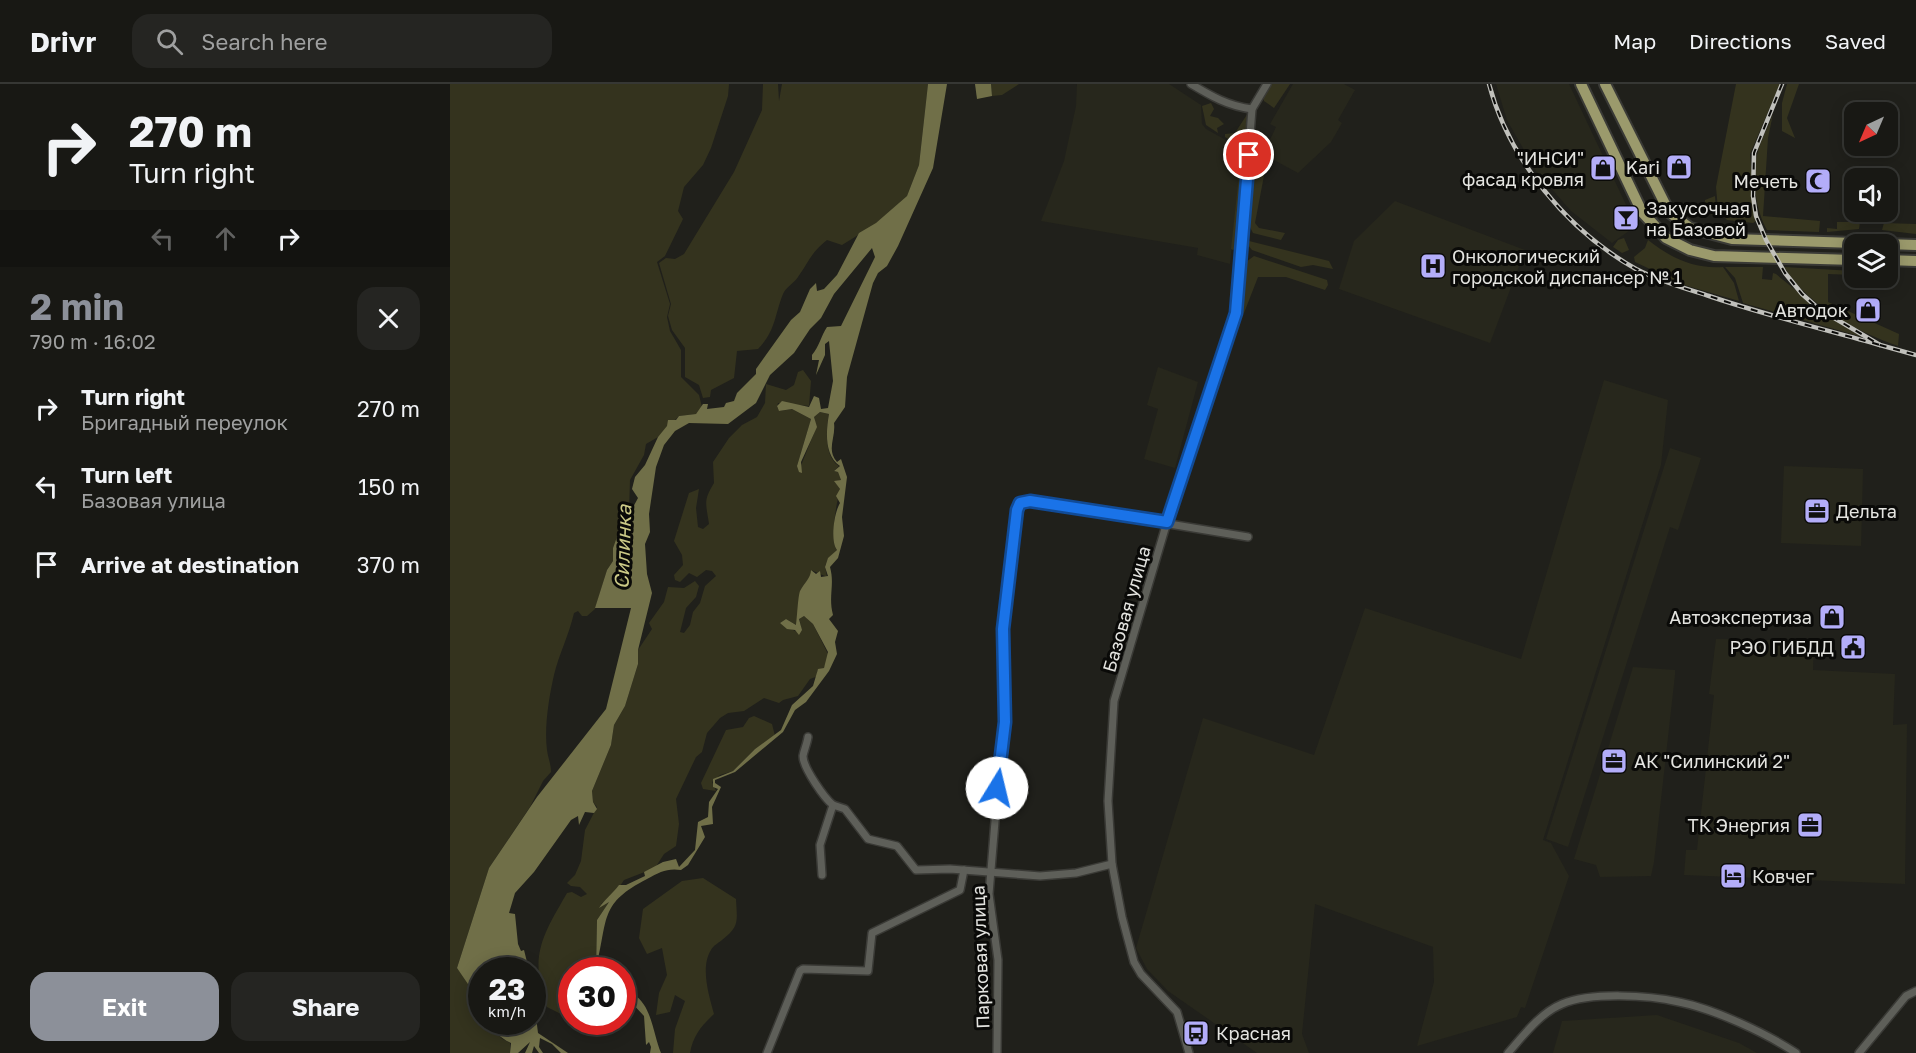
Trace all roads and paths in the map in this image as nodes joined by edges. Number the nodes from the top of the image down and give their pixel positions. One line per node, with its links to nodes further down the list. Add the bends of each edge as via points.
1 (1191, 84): 5 (street, via 1229,104)
2 (1267, 84): 5 (street, Базовая улица)
3 (1581, 84): 7 (main road, via 1642,212 1666,238 1714,256)
4 (1605, 84): 6 (main road, via 1669,212 1690,228 1732,238)
5 (1251, 109): 10 (street, Базовая улица, via 1236,313)
6 (1916, 245)
7 (1844, 260)
8 (1898, 261): 9 (main road)
9 (1916, 261)
10 (1167, 522): 11 (street); 14 (street, Базовая улица, via 1114,701 1108,801); 16 (street, Парковая улица, via 1030,501 1020,503 1003,629 1005,722)
11 (1248, 537)
12 (808, 737): 13 (street, via 803,754 807,770)
13 (833, 805): 15 (street, via 845,809 868,839 897,846 916,870); 17 (street, via 820,845)
14 (1112, 864): 16 (street, via 1056,875); 21 (street, Базовая улица, via 1134,962 1176,1012)
15 (964, 870): 16 (street); 19 (street, via 960,891 872,933 868,972 803,969)
16 (992, 874): 20 (street, Парковая улица, via 988,894 998,960)
17 (822, 875)
18 (1916, 991): 24 (street, via 1906,996)
19 (767, 1053)
20 (997, 1053)
21 (1189, 1053)
22 (1508, 1053): 23 (street, via 1531,1027 1561,1004 1585,998 1624,997 1679,1002 1765,1034)
23 (1796, 1053)
24 (1859, 1053)

